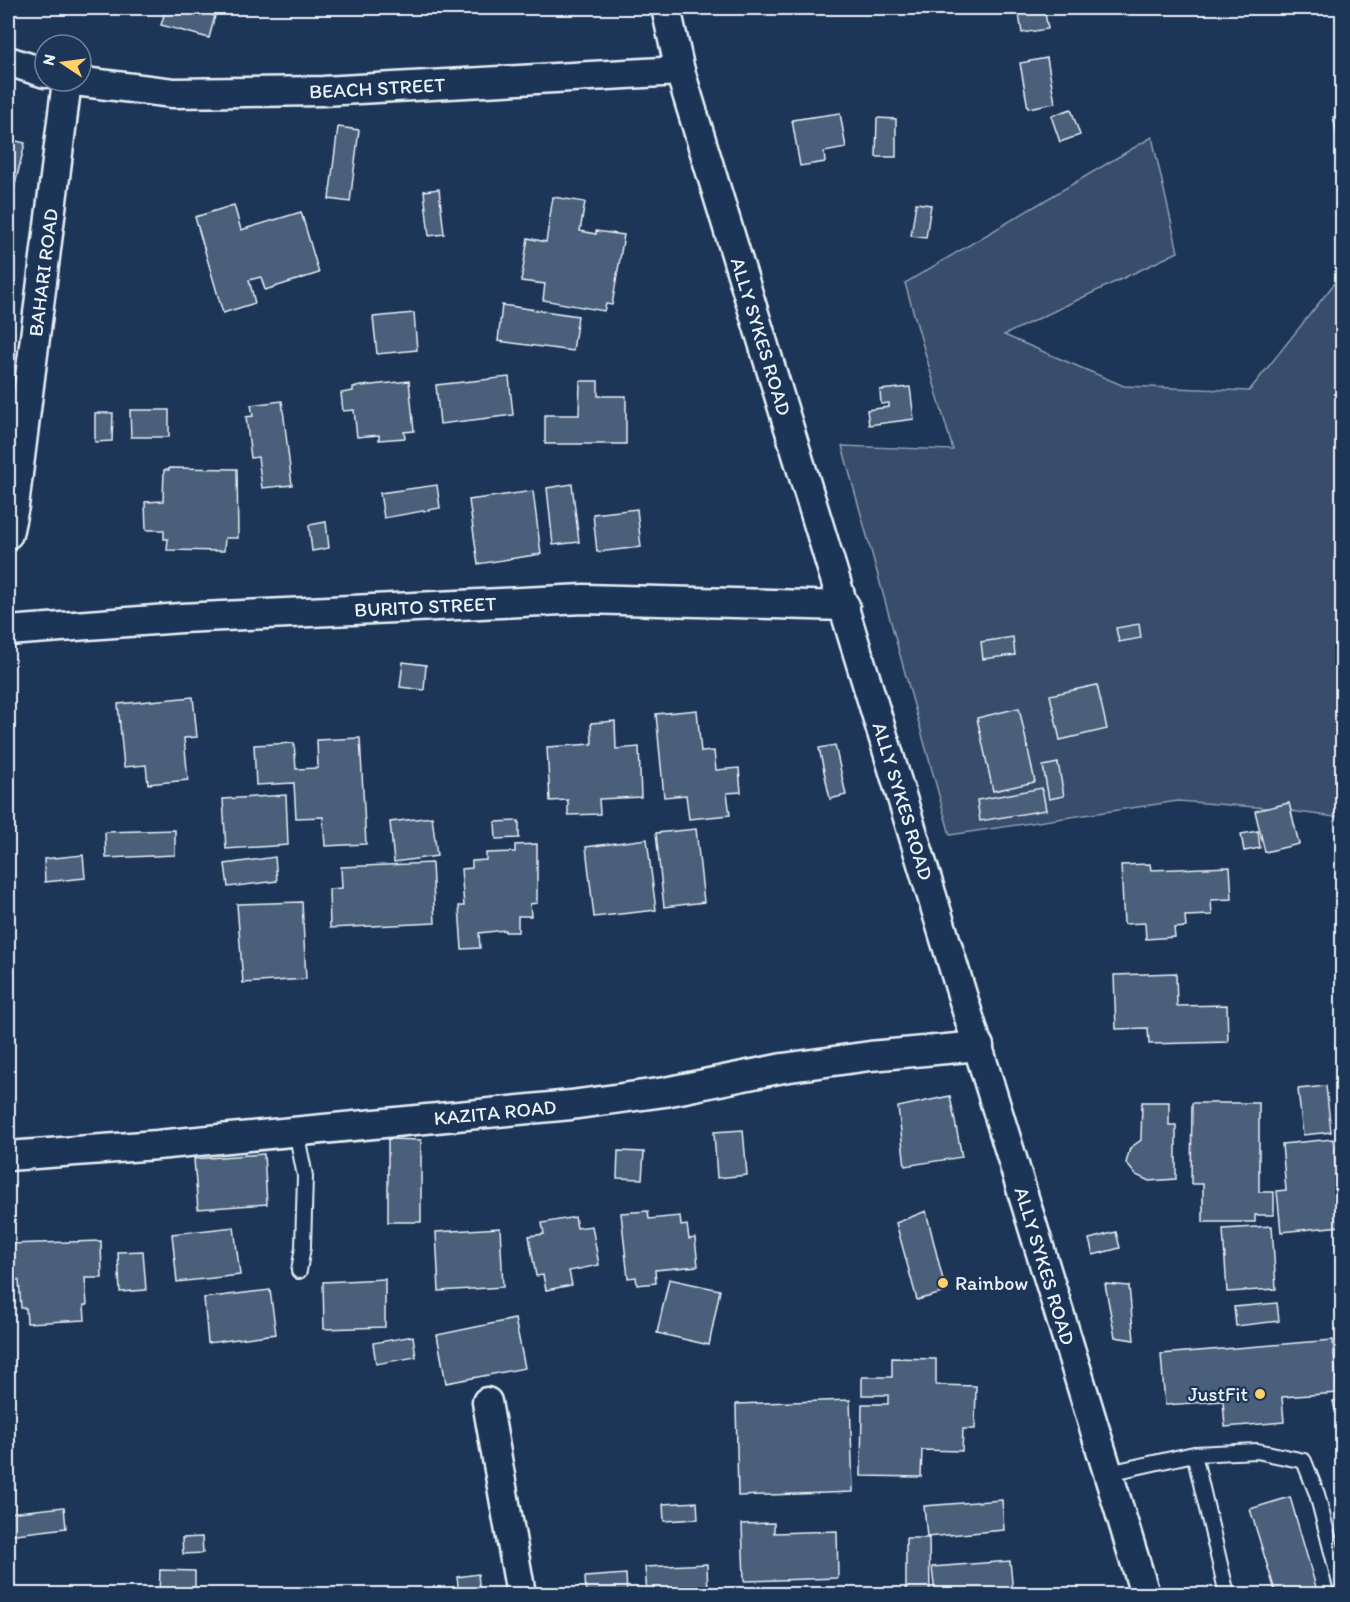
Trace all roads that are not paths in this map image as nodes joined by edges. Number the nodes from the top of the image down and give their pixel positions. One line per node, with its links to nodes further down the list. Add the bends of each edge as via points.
1 (666, 8): 4 (street, ALLY SYKES ROAD)
2 (8, 61): 3 (street)
3 (33, 69)
4 (680, 71): 5 (street, BEACH STREET, via 323,91 173,93); 8 (street, ALLY SYKES ROAD)
5 (93, 83)
6 (66, 93): 7 (street, BAHARI ROAD)
7 (8, 534)
8 (845, 606): 9 (street, BURITO STREET, via 584,599 181,618); 10 (street, ALLY SYKES ROAD)
9 (8, 632)
10 (979, 1046): 11 (street, KAZITA ROAD, via 794,1066 665,1092 571,1105); 16 (street, ALLY SYKES ROAD)
11 (296, 1131): 12 (street, KAZITA ROAD); 13 (lane, via 305,1176)
12 (8, 1156)
13 (299, 1270)
14 (487, 1402): 18 (street)
15 (1194, 1454): 16 (lane); 17 (lane, via 1257,1450 1304,1461 1317,1494); 20 (lane)
16 (1109, 1473): 19 (street, ALLY SYKES ROAD)
17 (1342, 1591)
18 (521, 1594)
19 (1145, 1594)
20 (1227, 1594)

